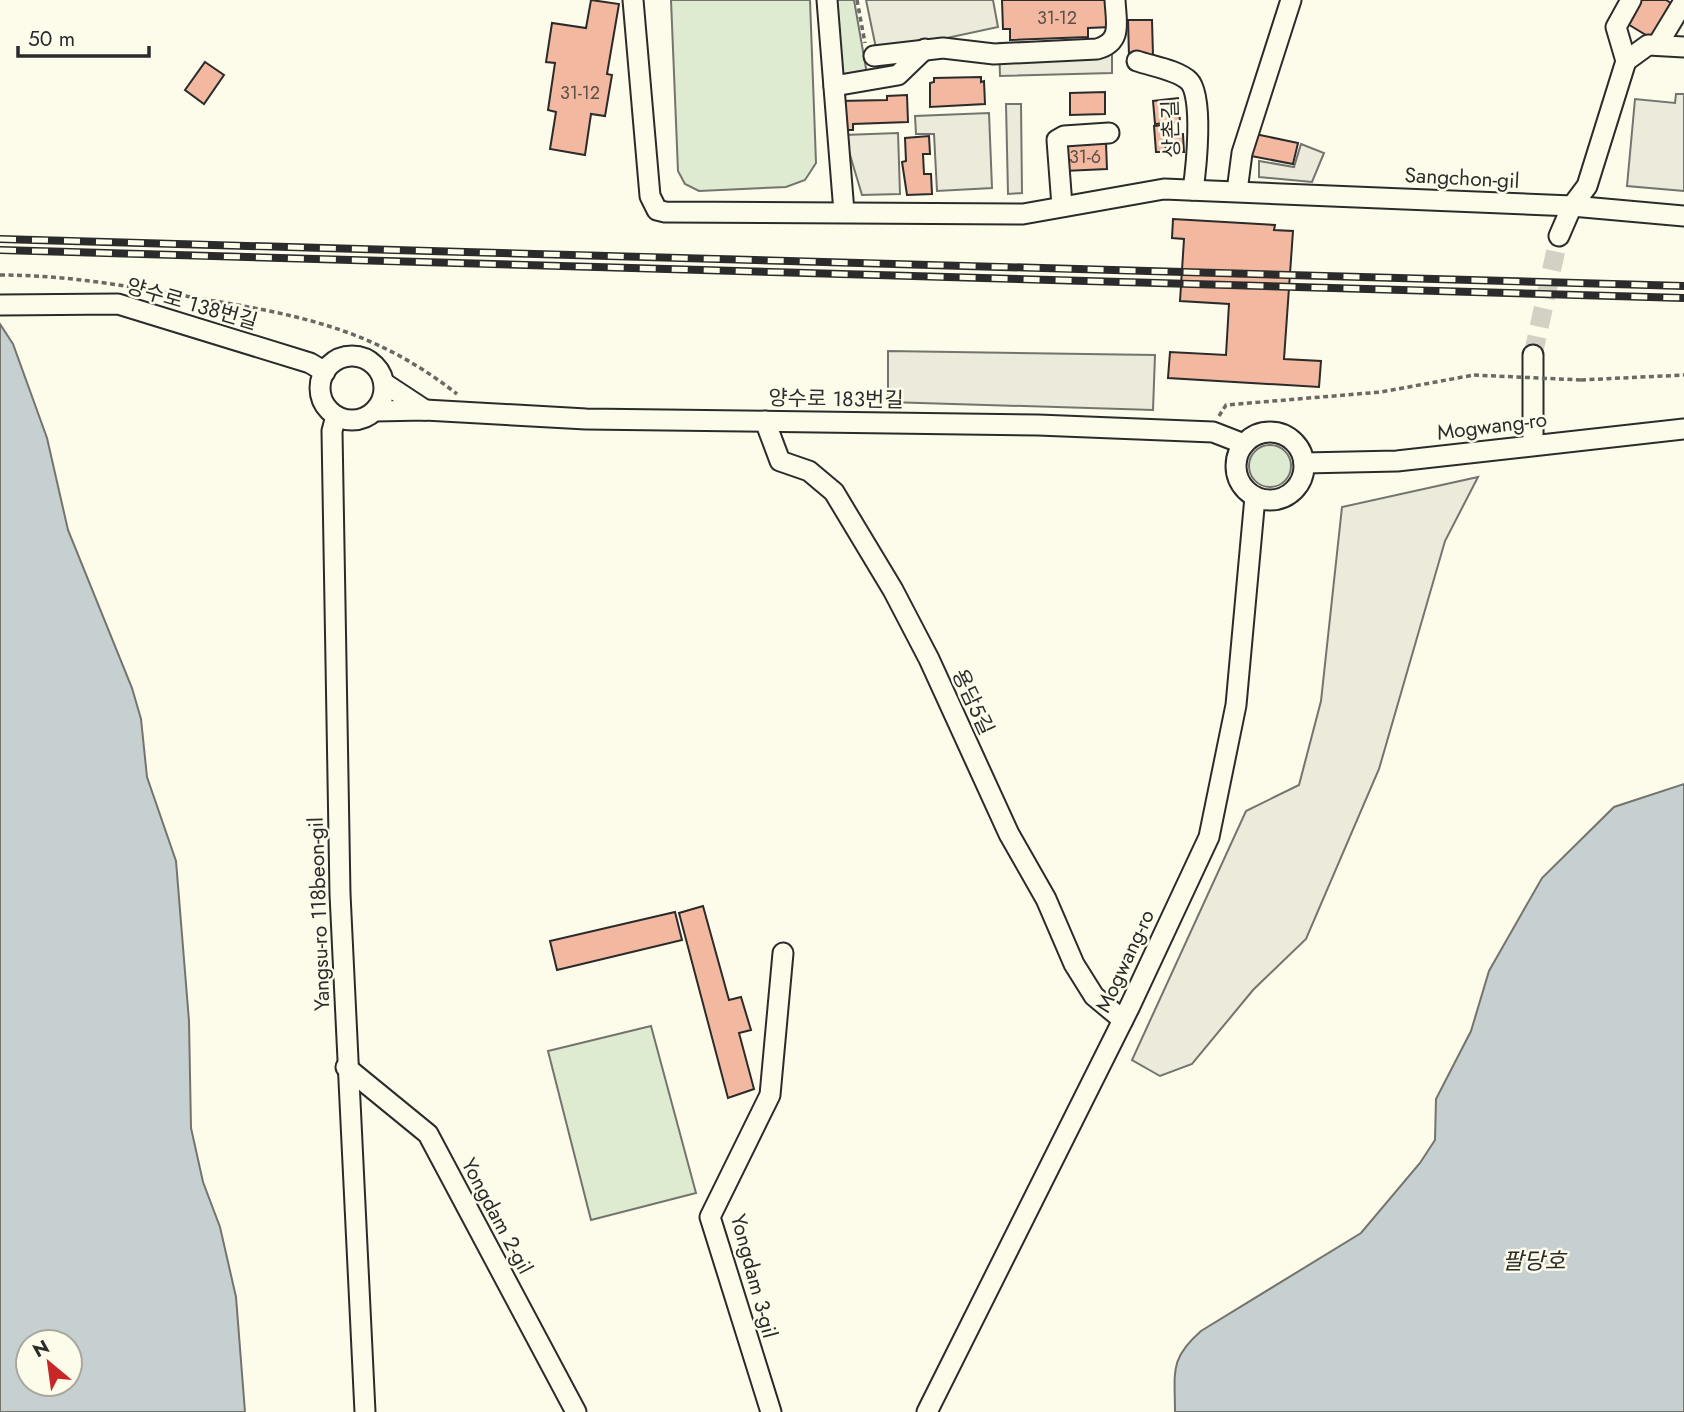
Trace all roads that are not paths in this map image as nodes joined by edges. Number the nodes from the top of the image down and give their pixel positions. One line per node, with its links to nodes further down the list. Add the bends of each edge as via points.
1 (633, 0): 19 (street, Sangchon-gil, via 650,196 657,210)
2 (827, 0): 13 (street)
3 (1115, 0): 9 (street, via 1116,38 1097,50 994,54)
4 (1290, 0): 16 (street, via 1242,153)
5 (1631, 0): 12 (street, via 1616,27)
6 (1684, 1): 7 (street)
7 (1658, 44): 8 (street); 12 (street, via 1638,49)
8 (1684, 47)
9 (925, 49): 10 (street); 13 (street, via 898,75)
10 (874, 56)
11 (1137, 61): 15 (street, 상촌길, via 1183,77 1192,86 1198,133)
12 (1626, 61): 18 (street, via 1587,186)
13 (834, 86): 19 (street)
14 (1109, 133): 17 (street, via 1057,140)
15 (1193, 190): 16 (street, Sangchon-gil); 17 (street, Sangchon-gil, via 1151,190)
16 (1237, 191): 18 (street, Sangchon-gil)
17 (1062, 206): 19 (street, Sangchon-gil, via 1023,214)
18 (1572, 206): 20 (street, Sangchon-gil); 21 (street)
19 (844, 212)
20 (1684, 216)
21 (1559, 236)
22 (0, 305): 24 (street, 양수로 138번길, via 118,304 310,363)
23 (1533, 355): 31 (street)
24 (325, 372): 25 (street, via 339,359 360,357 378,368); 28 (street, via 320,394)
25 (384, 383): 26 (street); 27 (street, via 383,398)
26 (425, 410): 27 (street, 양수로 183번길); 29 (street, 양수로 183번길, via 586,419)
27 (375, 411): 28 (street, 양수로 183번길, via 351,421)
28 (336, 416): 37 (street, Yangsu-ro 118beon-gil, via 332,430)
29 (765, 421): 32 (street, 양수로 183번길, via 1213,432); 36 (street, 용담5길, via 780,461 810,471 834,492 893,590 1074,964 1094,996)
30 (1684, 429): 31 (street, Mogwang-ro)
31 (1533, 443): 33 (street, Mogwang-ro, via 1397,461)
32 (1244, 444): 33 (street, via 1257,434 1280,432 1298,445); 34 (street, via 1236,471)
33 (1304, 463): 34 (street, via 1302,479 1287,496)
34 (1255, 497): 36 (street, Mogwang-ro, via 1236,705 1209,837)
35 (783, 953): 40 (street, Yongdam 3-gil, via 770,1095 710,1217)
36 (1123, 1020): 41 (street, Mogwang-ro)
37 (346, 1067): 38 (street, Yangsu-ro 118beon-gil); 39 (street, Yongdam 2-gil, via 428,1134)
38 (365, 1412)
39 (576, 1412)
40 (771, 1412)
41 (927, 1412)

